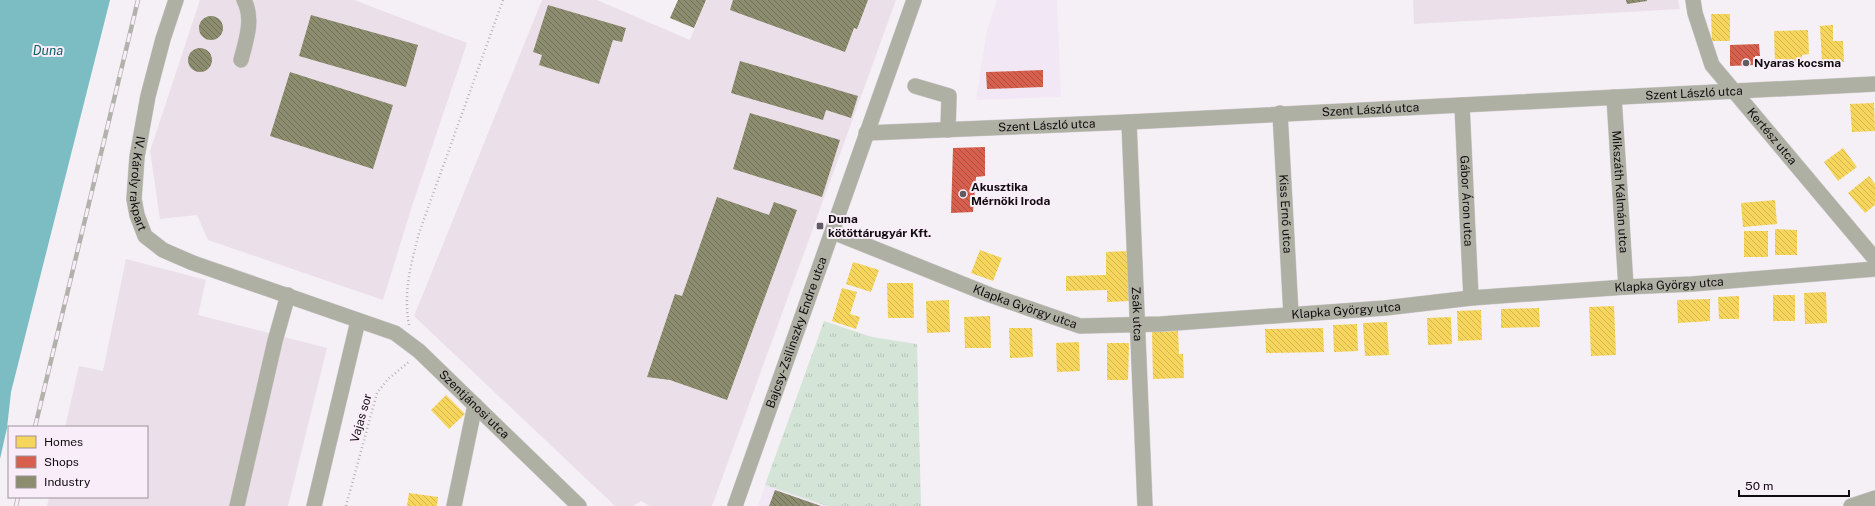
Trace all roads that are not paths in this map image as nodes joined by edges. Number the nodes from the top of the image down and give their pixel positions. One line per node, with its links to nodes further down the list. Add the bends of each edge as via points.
1 (176, 0): 19 (street, IV. Károly rakpart, via 148,96 137,157 134,199 143,229 146,236 163,250 193,263)
2 (244, 0): 5 (street, via 250,14)
3 (914, 0): 14 (street, Bajcsy-Zsilinszky Endre utca)
4 (1693, 0): 8 (street, Kertész utca, via 1712,65)
5 (241, 60)
6 (1875, 84): 8 (street, Szent László utca)
7 (915, 86): 13 (street, via 949,96)
8 (1732, 91): 9 (street, Szent László utca); 16 (street, Kertész utca)
9 (1614, 97): 10 (street, Szent László utca); 18 (street, Mikszáth Kálmán utca)
10 (1462, 105): 11 (street, Szent László utca); 20 (street, Gábor Áron utca)
11 (1280, 113): 12 (street, Szent László utca); 21 (street, Kiss Ernő utca)
12 (1129, 122): 13 (street, Szent László utca); 23 (street, Zsák utca)
13 (948, 130): 14 (street, Szent László utca)
14 (866, 133): 15 (street, Bajcsy-Zsilinszky Endre utca)
15 (832, 232): 23 (street, Klapka György utca, via 990,295 1080,326); 30 (street, Bajcsy-Zsilinszky Endre utca)
16 (1875, 259)
17 (1875, 269): 18 (street, Klapka György utca)
18 (1626, 287): 20 (street, Klapka György utca)
19 (288, 295): 22 (street, IV. Károly rakpart); 26 (street)
20 (1471, 298): 21 (street, Klapka György utca, via 1385,308)
21 (1291, 314): 23 (street, Klapka György utca)
22 (358, 321): 24 (street, Szentjánosi utca, via 395,333 421,353); 27 (street)
23 (1137, 325): 31 (street, Zsák utca)
24 (475, 405): 28 (street); 29 (street, Szentjánosi utca)
25 (1875, 498): 32 (street)
26 (237, 506)
27 (314, 506)
28 (454, 506)
29 (579, 506)
30 (735, 506)
31 (1145, 506)
32 (1851, 506)

